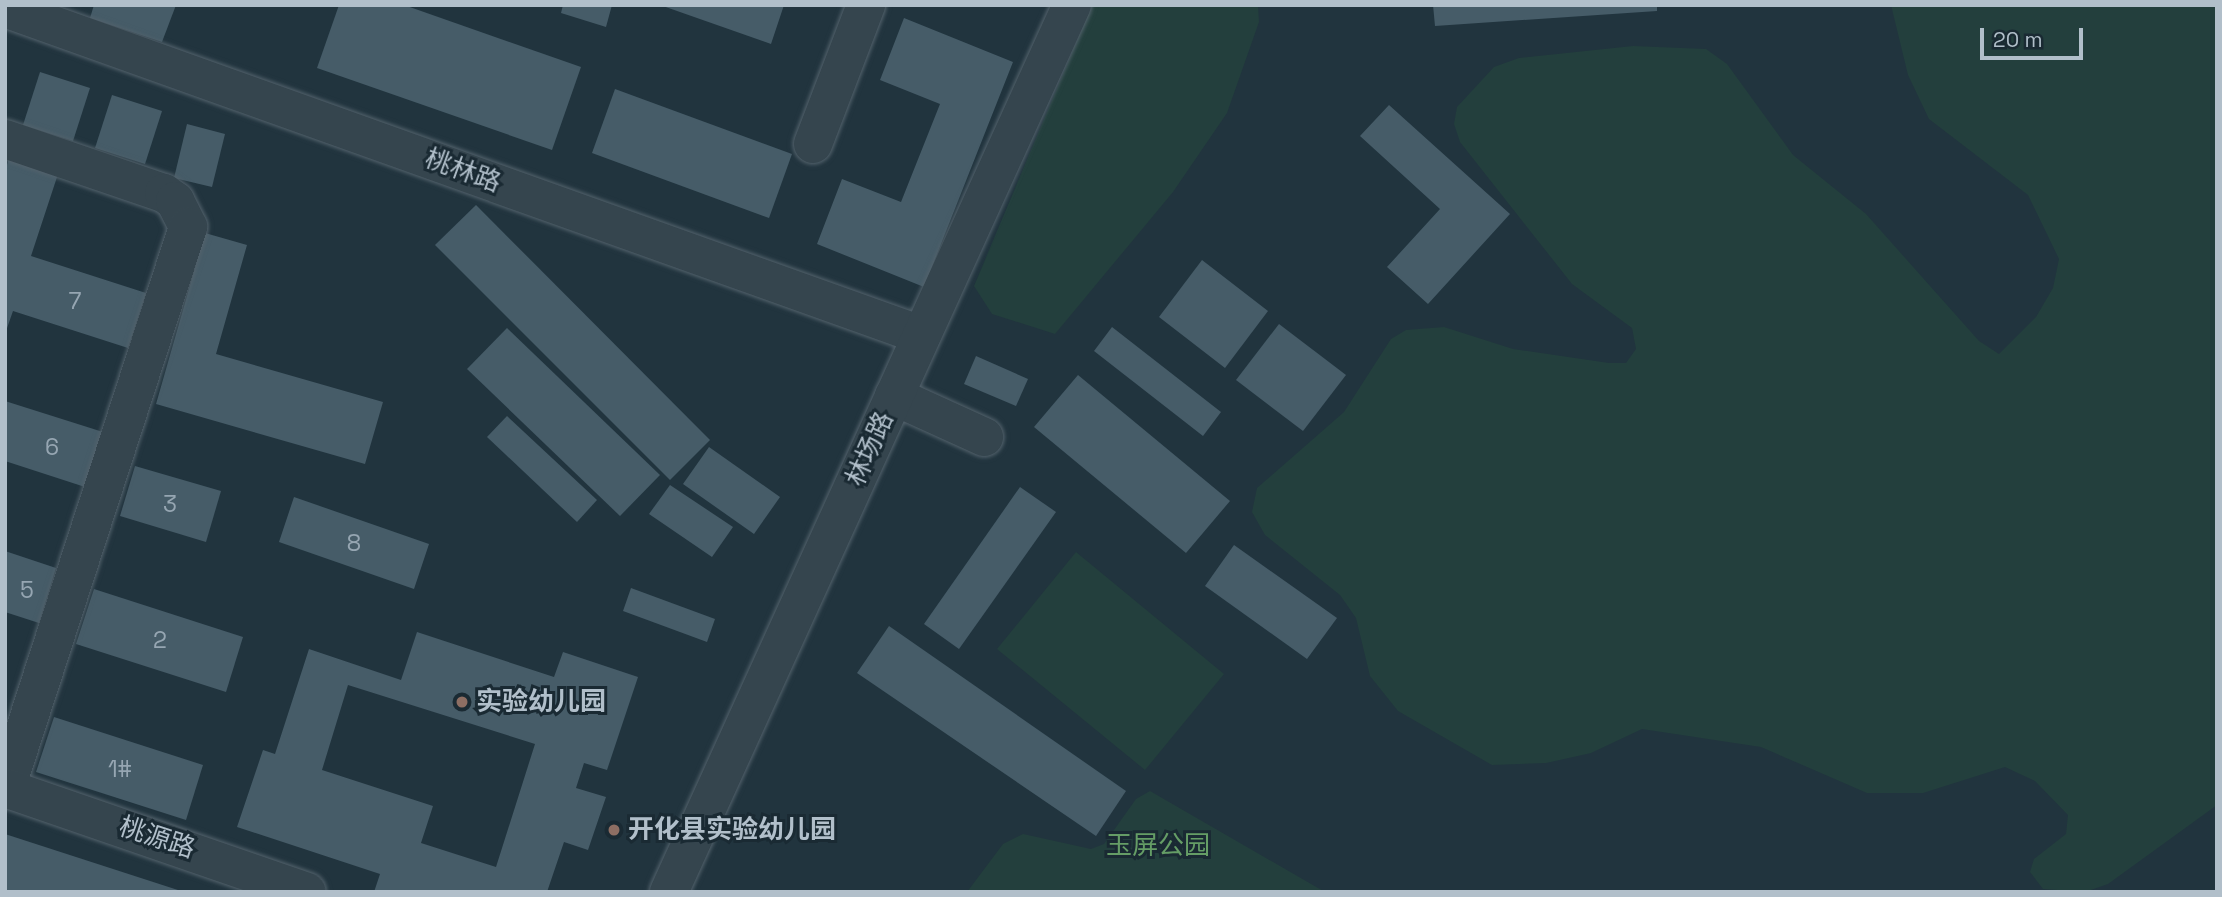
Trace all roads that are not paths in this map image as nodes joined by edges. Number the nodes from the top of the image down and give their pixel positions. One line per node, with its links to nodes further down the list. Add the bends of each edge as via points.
1 (866, 5): 5 (street)
2 (1066, 7): 6 (street, 林场路)
3 (5, 8): 6 (street, 桃林路)
4 (5, 139): 9 (street, via 164,193 175,201 187,227)
5 (813, 144)
6 (921, 335): 7 (street, 林场路)
7 (894, 396): 8 (street); 11 (street, 林场路)
8 (984, 437)
9 (6, 788): 10 (street, 桃源路)
10 (308, 890)
11 (669, 892)

